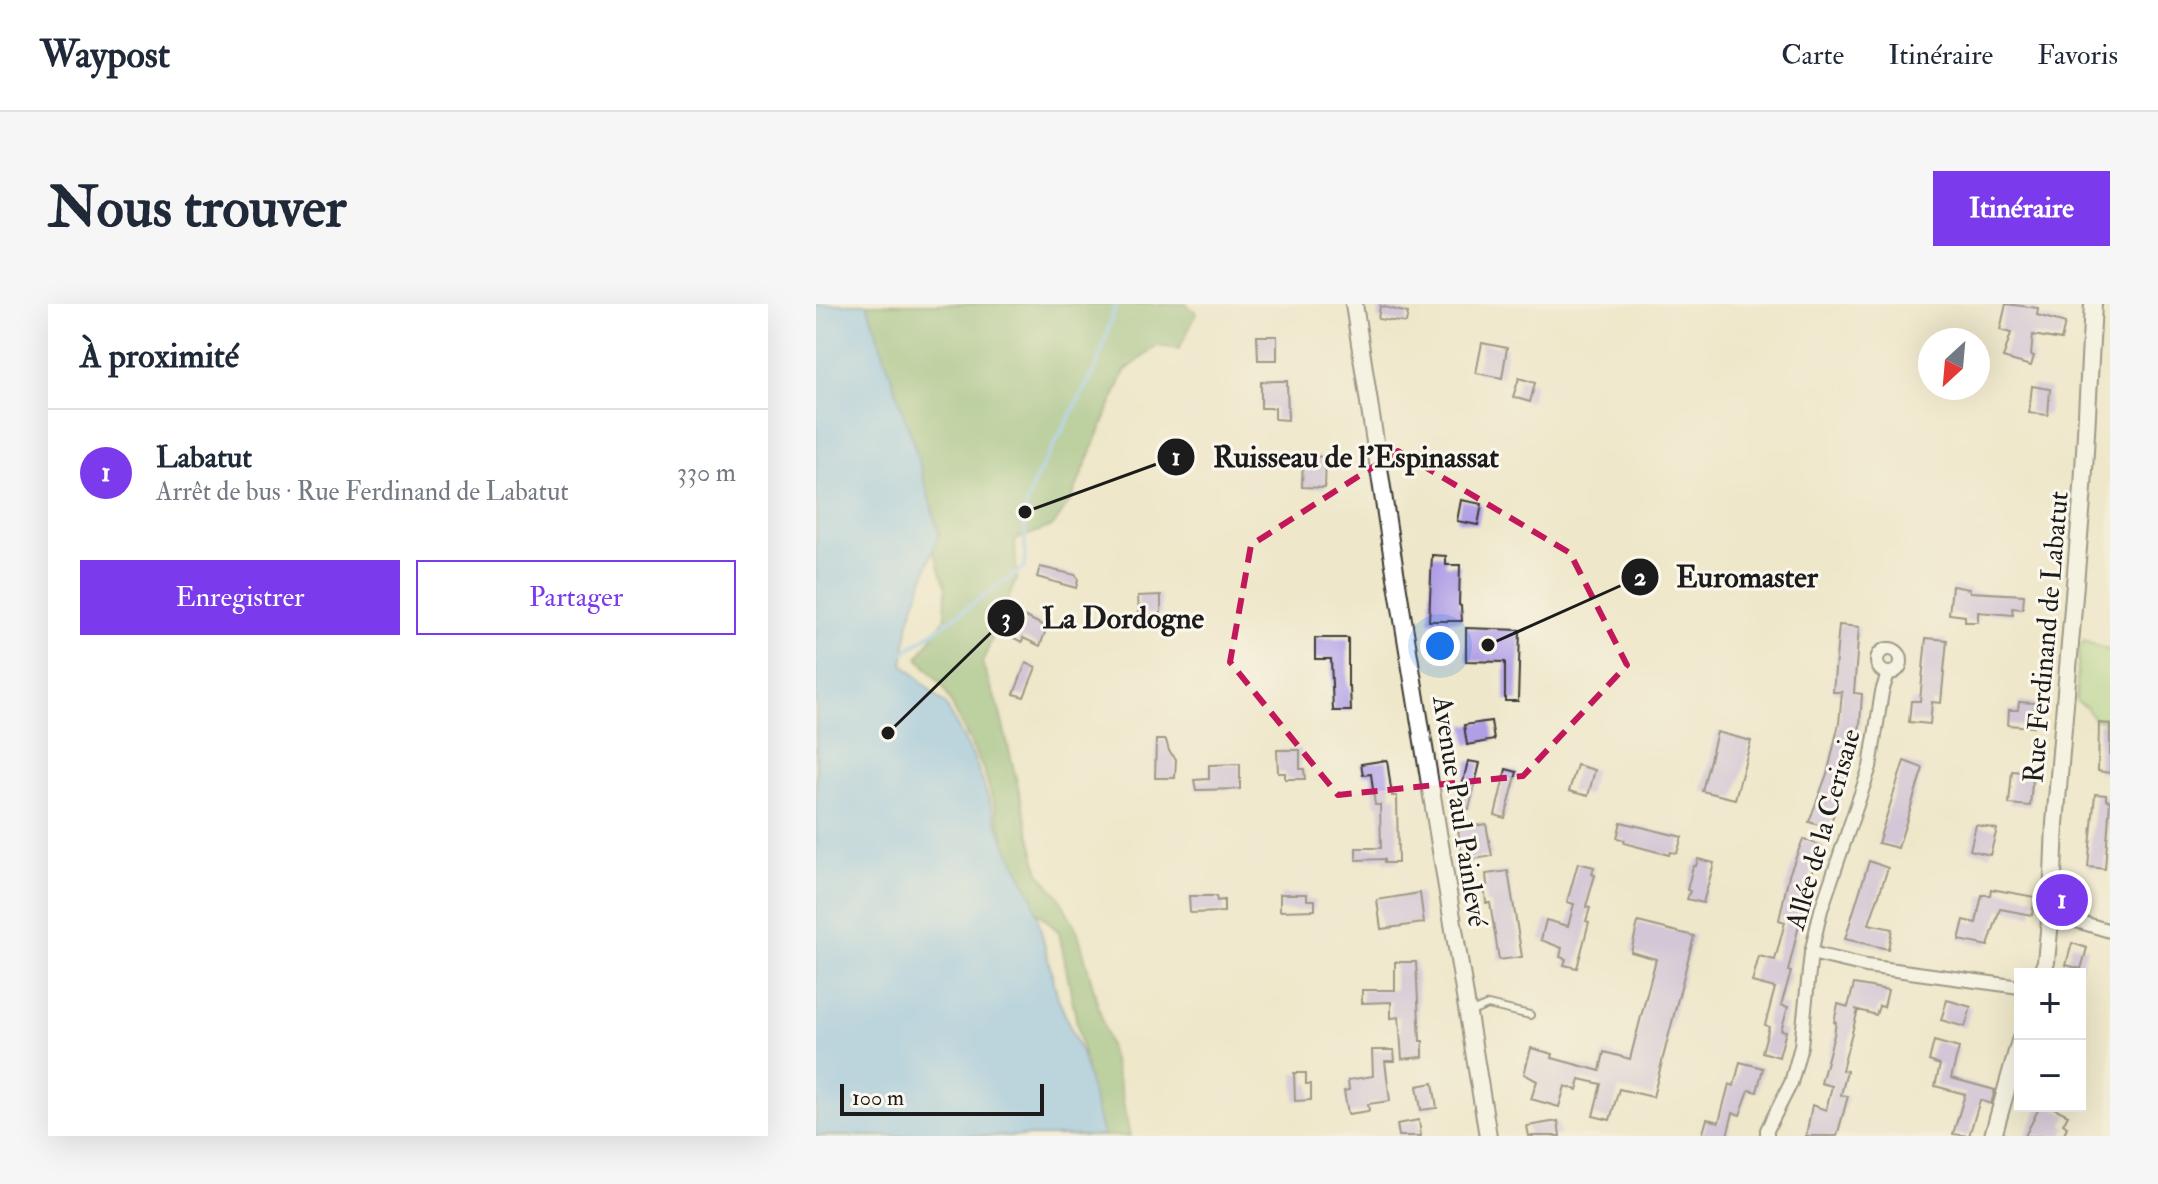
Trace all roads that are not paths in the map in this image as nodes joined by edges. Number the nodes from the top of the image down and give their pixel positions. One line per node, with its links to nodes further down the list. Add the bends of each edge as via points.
1 (1354, 304): 9 (main road, Avenue Paul Painlevé)
2 (2093, 304): 4 (main road, Rue Ferdinand de Labatut)
3 (1888, 673): 6 (street, Allée de la Cerisaie, via 1870,767 1824,898)
4 (2050, 913): 5 (street); 7 (main road, Rue Ferdinand de Labatut)
5 (2110, 931)
6 (1811, 953): 8 (street); 13 (street, Allée de la Cerisaie, via 1801,1046)
7 (2044, 968)
8 (2014, 986)
9 (1467, 1013): 10 (lane, via 1488,1005); 12 (main road, Avenue Paul Painlevé)
10 (1530, 1015)
11 (2014, 1062): 14 (main road)
12 (1488, 1136)
13 (1767, 1136)
14 (1993, 1136)

